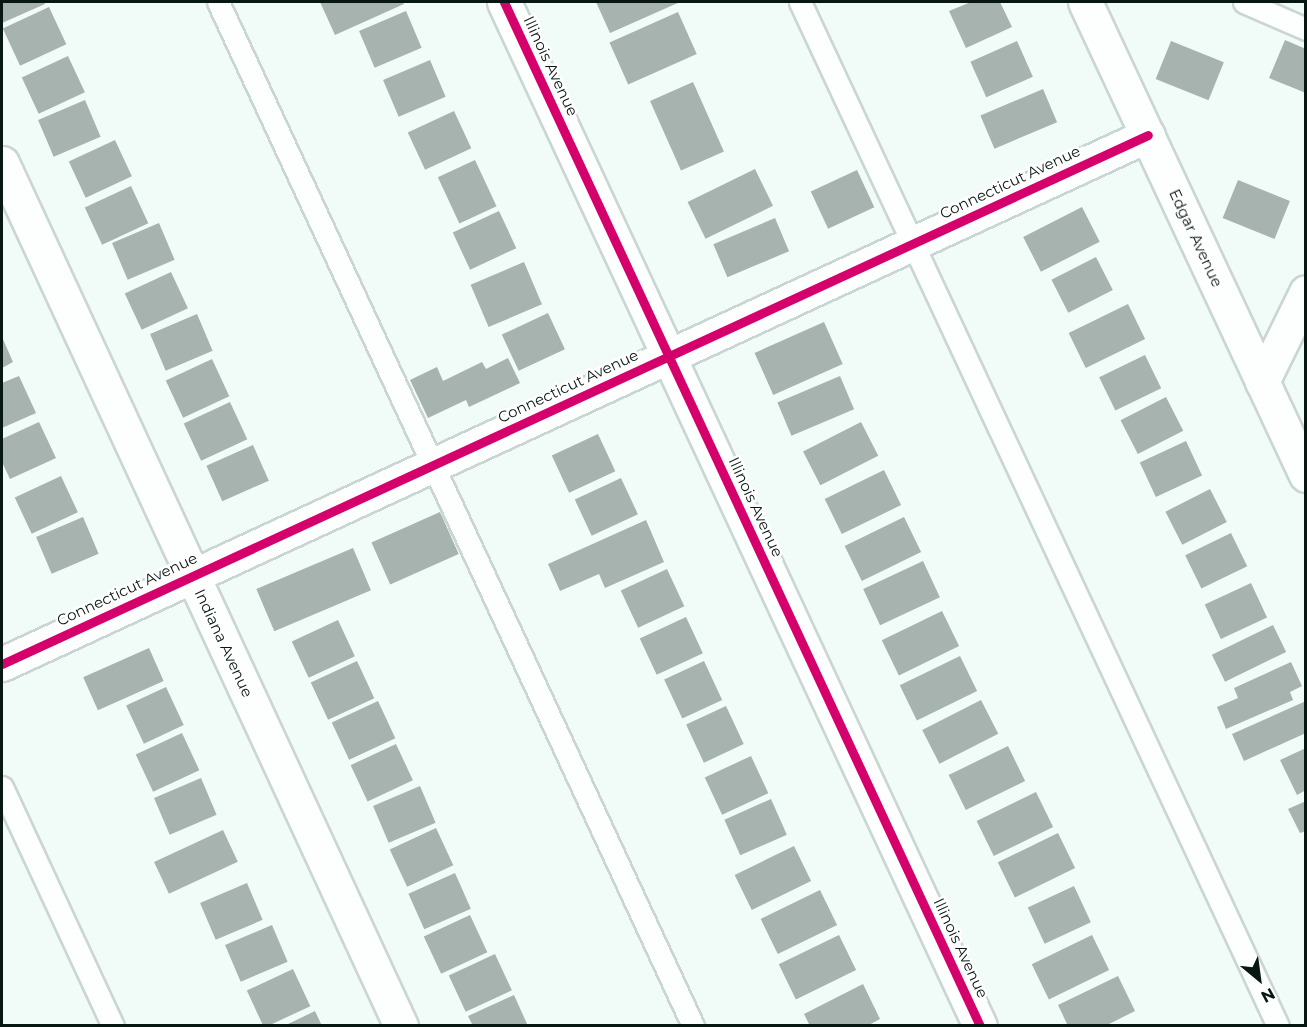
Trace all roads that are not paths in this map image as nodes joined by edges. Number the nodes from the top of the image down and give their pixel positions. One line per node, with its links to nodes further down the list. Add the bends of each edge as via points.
1 (218, 2): 13 (lane)
2 (504, 2): 11 (street, Illinois Avenue)
3 (801, 2): 9 (lane)
4 (1085, 2): 7 (street, Edgar Avenue)
5 (1244, 2): 6 (lane)
6 (1305, 29)
7 (1148, 135): 9 (street, Connecticut Avenue); 12 (street, Edgar Avenue)
8 (2, 163): 15 (street, Indiana Avenue)
9 (914, 243): 11 (street, Connecticut Avenue); 22 (lane)
10 (1305, 292): 12 (street)
11 (670, 356): 13 (street, Connecticut Avenue); 21 (street, Illinois Avenue)
12 (1262, 382): 14 (street, Edgar Avenue)
13 (433, 465): 15 (street, Connecticut Avenue); 20 (lane)
14 (1305, 475)
15 (193, 576): 16 (street, Connecticut Avenue); 19 (street, Indiana Avenue)
16 (2, 664)
17 (2, 787): 18 (lane)
18 (113, 1026)
19 (401, 1026)
20 (693, 1026)
21 (980, 1026)
22 (1278, 1026)

